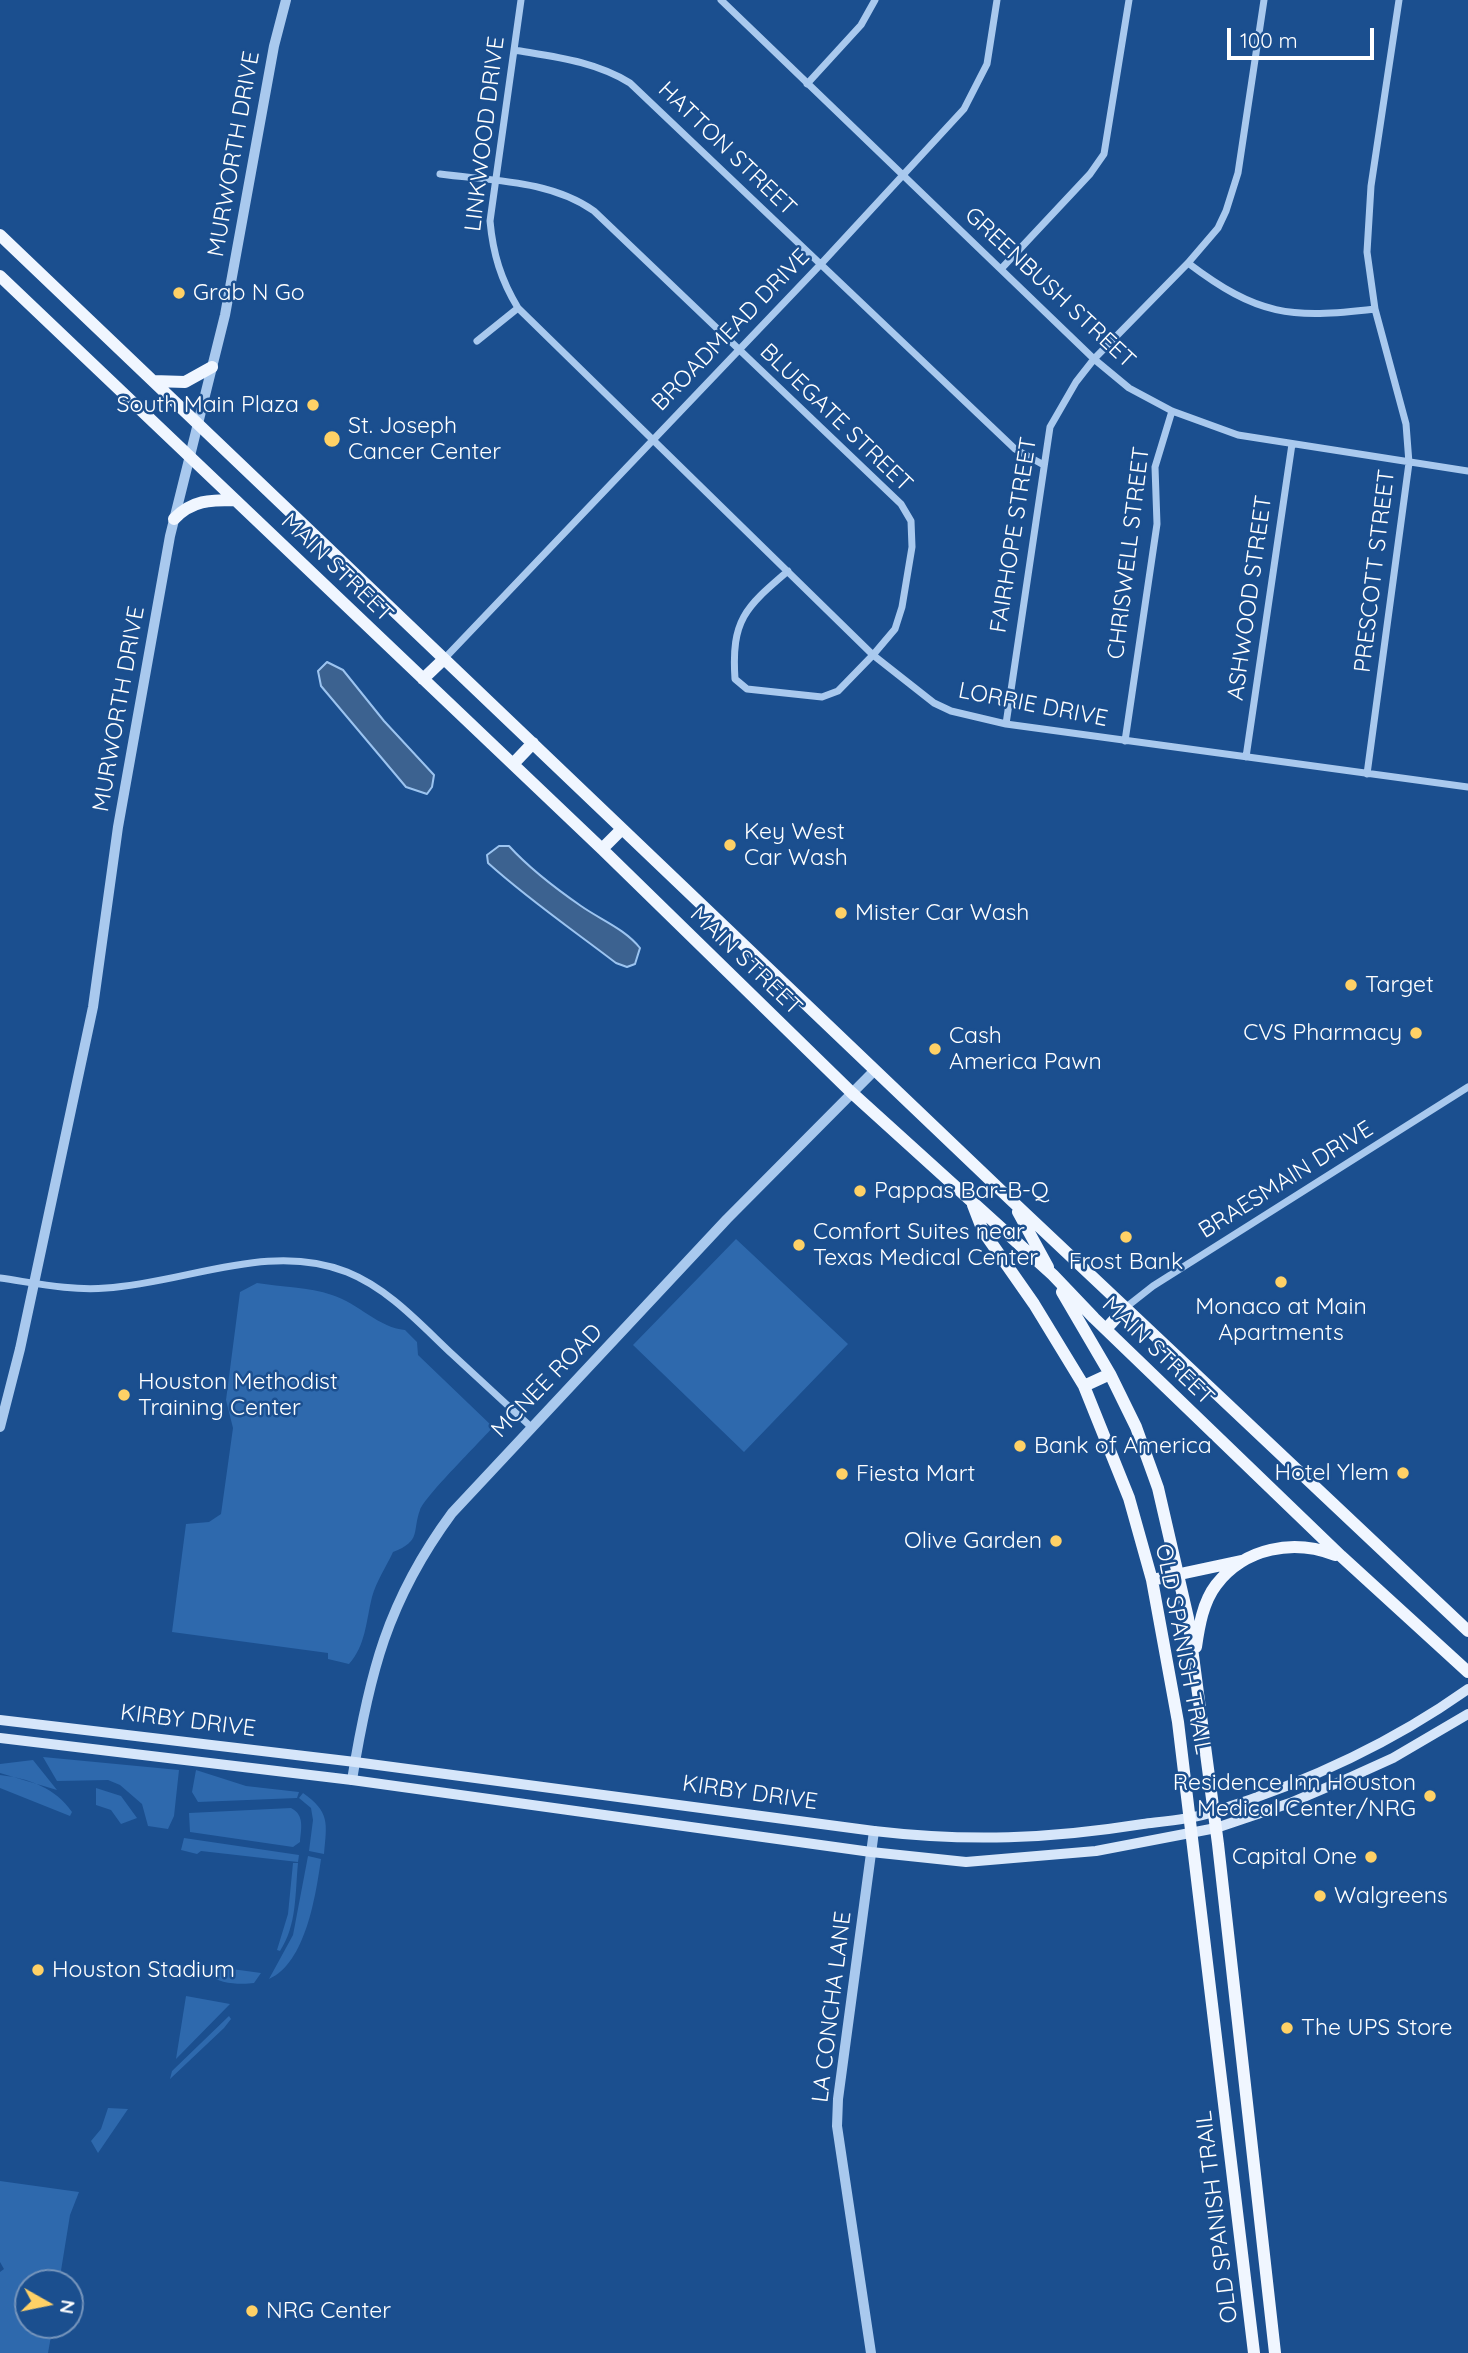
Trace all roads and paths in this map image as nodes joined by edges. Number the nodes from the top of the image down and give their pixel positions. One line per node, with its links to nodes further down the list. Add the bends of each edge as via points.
1 (286, 0): 24 (street, MURWORTH DRIVE)
2 (521, 0): 9 (street, LINKWOOD DRIVE)
3 (721, 0): 10 (street, GREENBUSH STREET)
4 (875, 0): 10 (street, via 861,25)
5 (997, 0): 12 (street, BROADMEAD DRIVE, via 983,75 964,109)
6 (1129, 0): 17 (street, via 1104,154)
7 (1264, 0): 15 (street, FAIRHOPE STREET, via 1233,194 1218,228)
8 (1399, 0): 20 (street, PRESCOTT STREET, via 1368,218 1367,252)
9 (514, 50): 13 (street, LINKWOOD DRIVE); 16 (street, HATTON STREET, via 572,60 612,72 630,83)
10 (807, 84): 12 (street, GREENBUSH STREET)
11 (440, 174): 13 (street, BLUEGATE STREET)
12 (902, 176): 16 (street, BROADMEAD DRIVE); 17 (street, GREENBUSH STREET)
13 (494, 181): 19 (street, LINKWOOD DRIVE, via 493,253); 22 (street, BLUEGATE STREET, via 544,188 578,200)
14 (0, 235): 25 (main road, MAIN STREET)
15 (1188, 263): 20 (street, via 1219,287 1273,311 1320,316); 23 (street, FAIRHOPE STREET)
16 (820, 265): 22 (street, BROADMEAD DRIVE); 32 (street, HATTON STREET, via 1015,450)
17 (1001, 269): 23 (street, GREENBUSH STREET)
18 (0, 276): 30 (main road, MAIN STREET)
19 (518, 308): 21 (street); 28 (street, LINKWOOD DRIVE)
20 (1375, 309): 31 (street, PRESCOTT STREET, via 1406,424)
21 (477, 341)
22 (737, 351): 28 (street, BROADMEAD DRIVE); 37 (street, BLUEGATE STREET, via 901,504 911,521 912,547 902,607 895,629)
23 (1094, 359): 26 (street, GREENBUSH STREET, via 1129,388); 32 (street, FAIRHOPE STREET, via 1054,418)
24 (212, 367): 25 (main road, via 185,382); 27 (street, MURWORTH DRIVE)
25 (153, 381): 27 (main road, MAIN STREET)
26 (1172, 411): 29 (street, GREENBUSH STREET, via 1238,435); 41 (street, CHRISWELL STREET, via 1155,467 1157,524)
27 (197, 423): 30 (street, MURWORTH DRIVE); 38 (main road, MAIN STREET)
28 (653, 438): 36 (street, LORRIE DRIVE); 38 (street, BROADMEAD DRIVE)
29 (1292, 444): 31 (street, GREENBUSH STREET); 43 (street, ASHWOOD STREET)
30 (190, 456): 34 (main road, MAIN STREET); 35 (street, MURWORTH DRIVE)
31 (1409, 463): 33 (street, GREENBUSH STREET); 45 (street, PRESCOTT STREET)
32 (1042, 464): 40 (street, FAIRHOPE STREET)
33 (1468, 471)
34 (235, 500): 35 (main road, via 197,502); 39 (main road, MAIN STREET)
35 (174, 519): 56 (street, MURWORTH DRIVE, via 118,827 93,1007)
36 (788, 571): 37 (street, LORRIE DRIVE); 37 (street, via 748,606 741,621 735,679 747,689 822,697 838,691)
37 (873, 655): 40 (street, LORRIE DRIVE, via 934,703)
38 (444, 659): 39 (main road); 42 (main road, MAIN STREET)
39 (423, 679): 44 (main road, MAIN STREET)
40 (1006, 724): 41 (street, LORRIE DRIVE)
41 (1125, 741): 43 (street, LORRIE DRIVE)
42 (533, 743): 44 (main road); 47 (main road, MAIN STREET)
43 (1246, 757): 45 (street, LORRIE DRIVE)
44 (513, 764): 48 (main road, MAIN STREET)
45 (1367, 774): 46 (street, LORRIE DRIVE)
46 (1468, 788)
47 (622, 829): 48 (main road); 49 (main road, MAIN STREET)
48 (602, 849): 51 (main road, MAIN STREET)
49 (875, 1070): 51 (street, MCNEE ROAD); 52 (main road, MAIN STREET)
50 (1468, 1087): 57 (street, BRAESMAIN DRIVE)
51 (850, 1092): 53 (main road, MAIN STREET); 61 (street, MCNEE ROAD)
52 (1011, 1200): 54 (main road, OLD SPANISH TRAIL); 57 (main road, MAIN STREET)
53 (972, 1202): 54 (main road, MAIN STREET); 60 (main road, OLD SPANISH TRAIL, via 983,1231)
54 (1053, 1275): 58 (main road, MAIN STREET); 59 (main road, OLD SPANISH TRAIL)
55 (0, 1278): 56 (street)
56 (33, 1283): 61 (street, via 105,1289 260,1262 290,1259 320,1264 379,1289 423,1324); 62 (street, MURWORTH DRIVE)
57 (1125, 1308): 58 (main road); 67 (main road, MAIN STREET)
58 (1106, 1329): 63 (main road, MAIN STREET)
59 (1110, 1374): 60 (main road); 65 (main road, OLD SPANISH TRAIL, via 1158,1488)
60 (1084, 1386): 66 (main road, OLD SPANISH TRAIL, via 1129,1498)
61 (530, 1426): 77 (street, MCNEE ROAD, via 452,1513 406,1585 378,1649)
62 (0, 1427)
63 (1340, 1556): 64 (main road, via 1293,1545); 69 (main road, MAIN STREET)
64 (1246, 1560): 65 (main road); 68 (main road, via 1215,1586 1200,1621)
65 (1178, 1573): 66 (main road); 68 (main road, OLD SPANISH TRAIL)
66 (1152, 1580): 82 (main road, OLD SPANISH TRAIL)
67 (1468, 1631)
68 (1193, 1661): 81 (main road, OLD SPANISH TRAIL)
69 (1468, 1672)
70 (1468, 1689): 75 (main road, KIRBY DRIVE)
71 (1468, 1714): 78 (main road, KIRBY DRIVE)
72 (0, 1720): 73 (main road, KIRBY DRIVE)
73 (139, 1737): 76 (main road); 77 (main road, KIRBY DRIVE)
74 (0, 1738): 76 (main road, KIRBY DRIVE)
75 (1360, 1754): 78 (main road); 81 (main road, KIRBY DRIVE)
76 (136, 1755): 79 (main road, KIRBY DRIVE)
77 (355, 1762): 79 (street, MCNEE ROAD); 80 (main road, KIRBY DRIVE)
78 (1367, 1770): 83 (main road, KIRBY DRIVE)
79 (352, 1780): 84 (main road, KIRBY DRIVE)
80 (720, 1811): 84 (main road); 85 (main road, KIRBY DRIVE)
81 (1214, 1812): 82 (main road, KIRBY DRIVE); 83 (main road, OLD SPANISH TRAIL)
82 (1190, 1817): 85 (main road, KIRBY DRIVE, via 1007,1839); 86 (main road, OLD SPANISH TRAIL)
83 (1216, 1829): 86 (main road, KIRBY DRIVE); 88 (main road, OLD SPANISH TRAIL)
84 (717, 1830): 87 (main road, KIRBY DRIVE)
85 (874, 1831): 87 (street, LA CONCHA LANE)
86 (1192, 1834): 87 (main road, KIRBY DRIVE, via 1096,1852 966,1862); 89 (main road, OLD SPANISH TRAIL)
87 (871, 1852): 96 (street, LA CONCHA LANE, via 837,2126)
88 (1230, 1948): 89 (main road); 90 (main road, OLD SPANISH TRAIL)
89 (1206, 1950): 91 (main road, OLD SPANISH TRAIL)
90 (1243, 2077): 91 (main road); 92 (main road, OLD SPANISH TRAIL)
91 (1223, 2081): 93 (main road, OLD SPANISH TRAIL)
92 (1254, 2179): 93 (main road); 94 (main road, OLD SPANISH TRAIL)
93 (1234, 2183): 95 (main road, OLD SPANISH TRAIL)
94 (1265, 2254): 95 (main road); 98 (main road, OLD SPANISH TRAIL)
95 (1244, 2258): 97 (main road, OLD SPANISH TRAIL)
96 (871, 2353)
97 (1254, 2353)
98 (1275, 2353)

